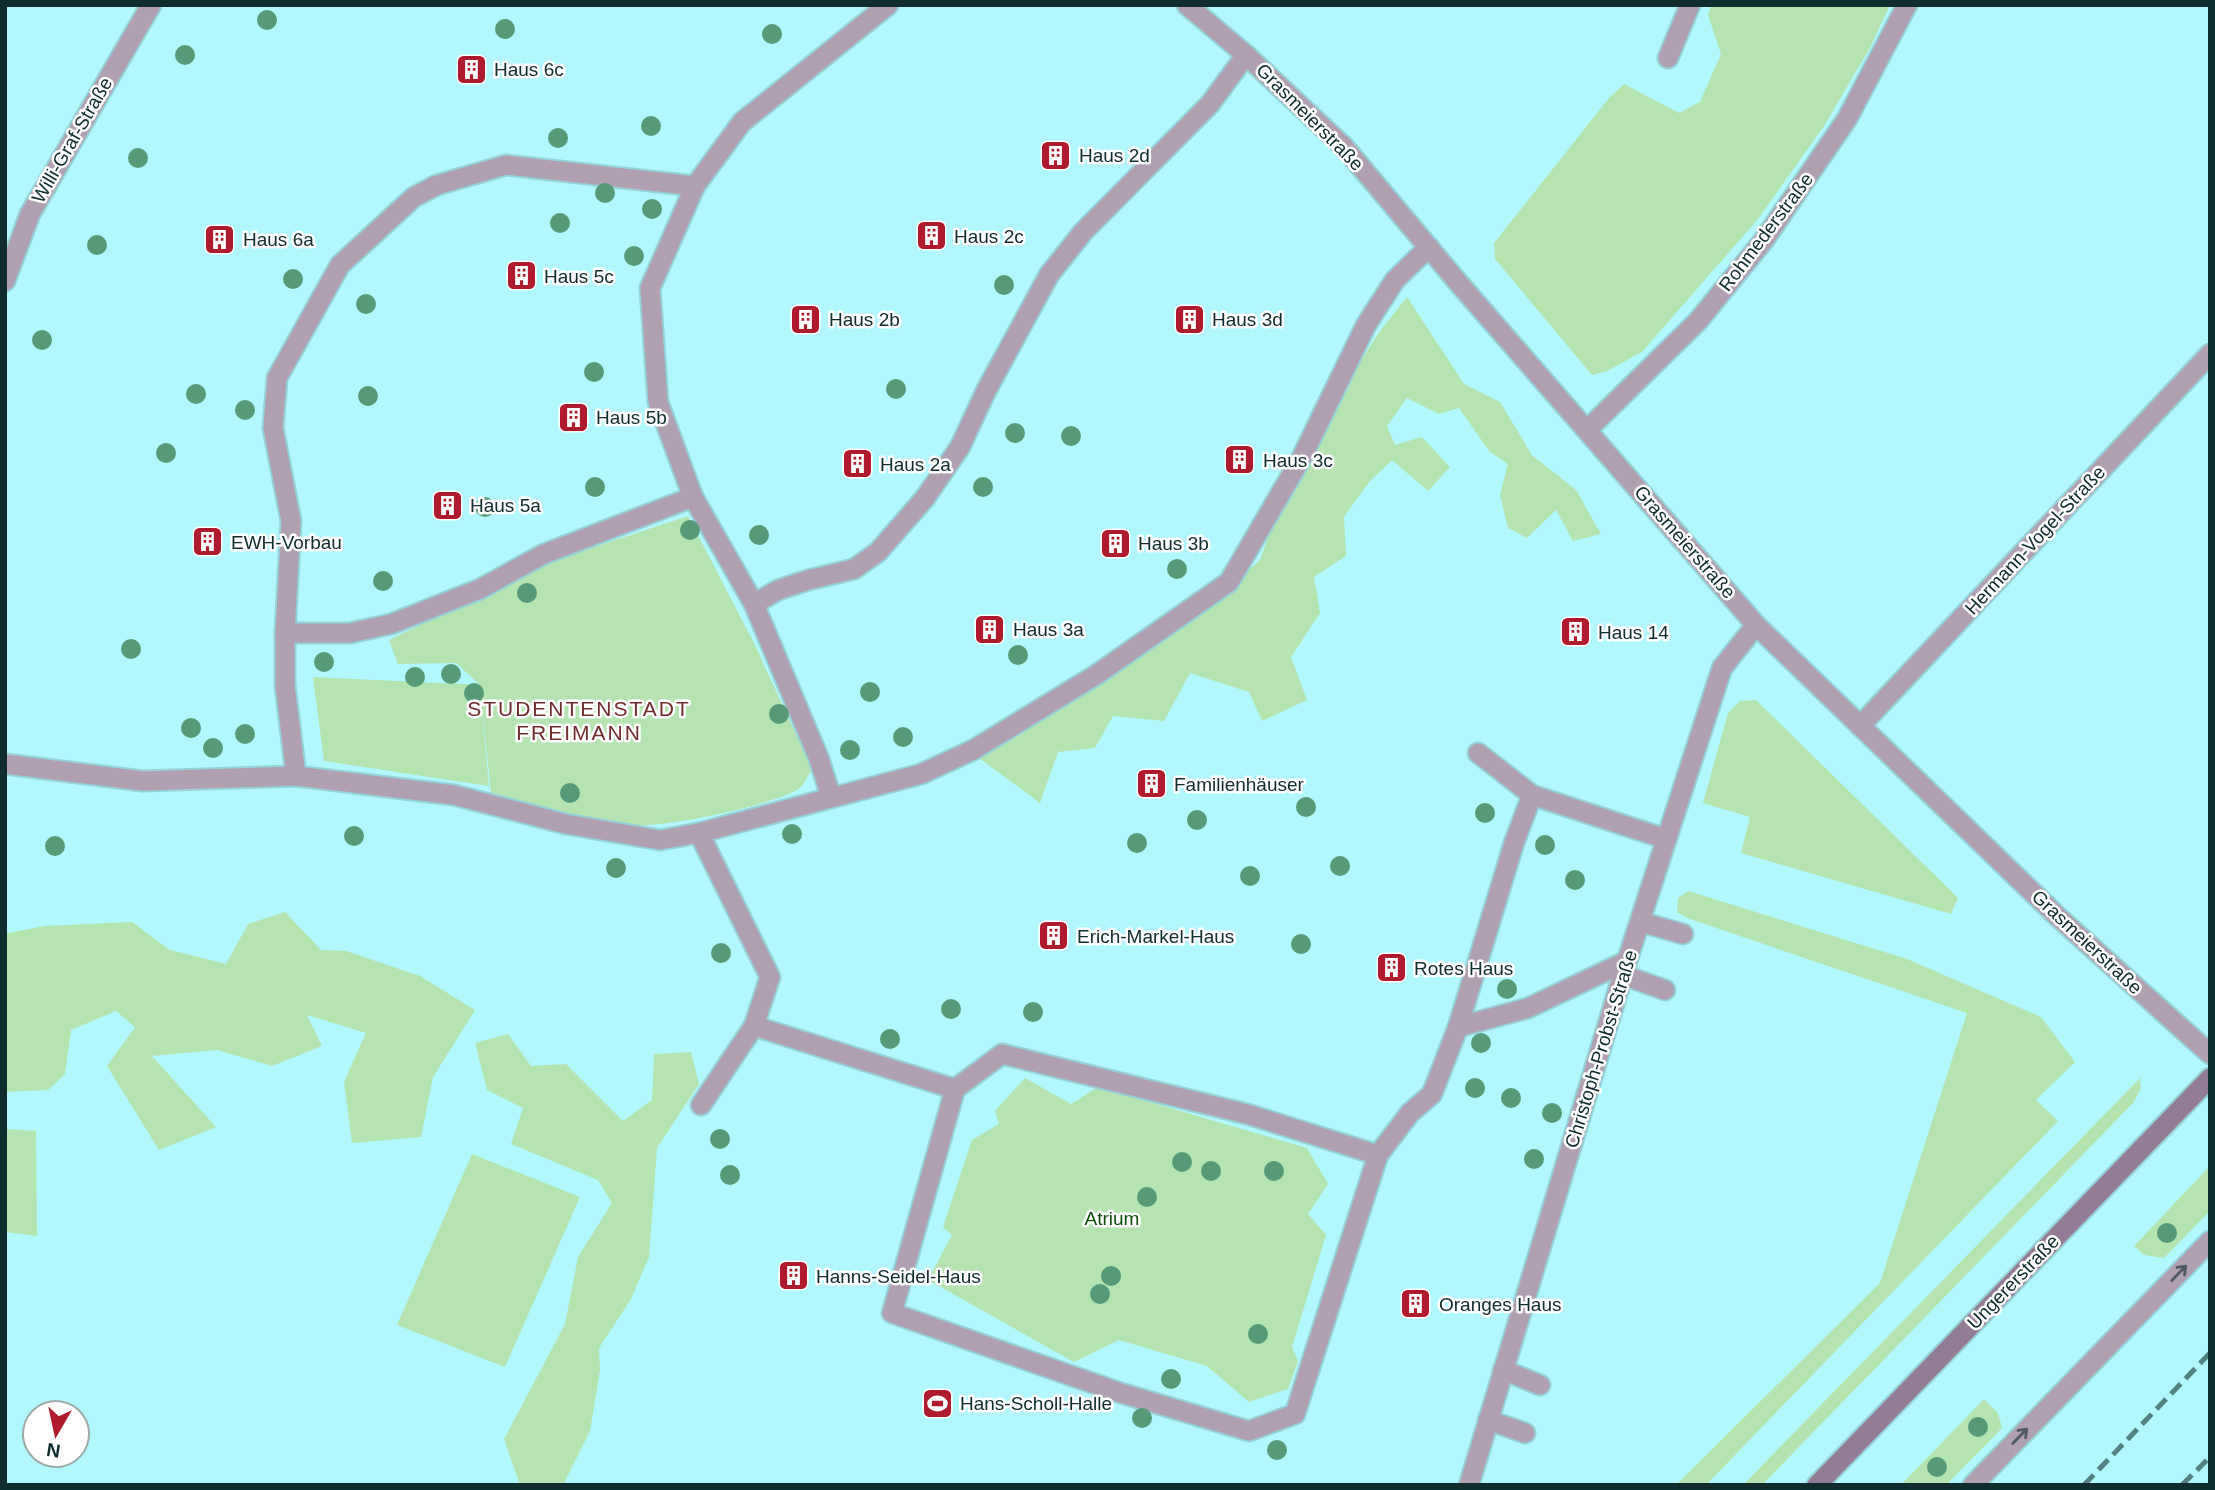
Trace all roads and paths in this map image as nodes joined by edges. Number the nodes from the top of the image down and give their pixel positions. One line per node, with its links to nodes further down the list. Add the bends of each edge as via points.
1 (151, 5): 10 (street, Willi-Graf-Straße, via 30,214)
2 (888, 5): 8 (street, via 742,122)
3 (1187, 5): 6 (street, Grasmeierstraße)
4 (1690, 5): 7 (street)
5 (1907, 5): 12 (street, Rohmederstraße, via 1847,119 1764,240 1698,321)
6 (1246, 55): 9 (street, Grasmeierstraße, via 1345,148); 14 (street, via 1210,104 1083,232 1049,275 960,447 925,498 878,552 854,569 788,586)
7 (1668, 58)
8 (695, 186): 13 (street, via 650,288 658,401); 16 (street, via 506,166 437,185 414,197 340,265 277,377 273,428 291,521)
9 (1429, 247): 12 (street, Grasmeierstraße); 22 (street, via 1395,280 1366,325 1302,457 1229,582 1096,675 973,750 921,774)
10 (5, 281)
11 (2210, 354): 17 (street, Hermann-Vogel-Straße)
12 (1587, 430): 15 (street, Grasmeierstraße)
13 (693, 498): 14 (street); 16 (street, via 544,554 480,589 391,624 350,633)
14 (754, 604): 22 (street)
15 (1756, 625): 17 (street, Grasmeierstraße); 24 (street, Christoph-Probst-Straße, via 1722,668)
16 (285, 633): 20 (street, via 285,685)
17 (1860, 726): 31 (street, Grasmeierstraße, via 2057,916)
18 (1478, 753): 21 (street)
19 (5, 764): 20 (street, via 143,781)
20 (296, 776): 23 (street, via 454,795 566,824 660,840)
21 (1532, 795): 24 (street); 30 (street)
22 (831, 797): 23 (street)
23 (699, 833): 29 (street, via 770,977)
24 (1665, 839): 25 (street, Christoph-Probst-Straße)
25 (1641, 922): 26 (street); 27 (street, Christoph-Probst-Straße)
26 (1682, 934)
27 (1625, 968): 28 (street); 30 (street, via 1528,1008); 37 (street, Christoph-Probst-Straße)
28 (1665, 990)
29 (754, 1026): 33 (street); 34 (street)
30 (1458, 1027): 35 (street, via 1432,1094 1410,1113)
31 (2210, 1054)
32 (2210, 1078): 42 (main road, Ungererstraße)
33 (955, 1089): 35 (street, via 1002,1054 1247,1114); 35 (street, via 892,1313 1121,1393 1249,1431 1295,1414)
34 (701, 1105)
35 (1378, 1155)
36 (2210, 1241): 43 (street, one-way to 36)
37 (1503, 1370): 38 (street); 39 (street, Christoph-Probst-Straße)
38 (1540, 1385)
39 (1488, 1420): 40 (street); 41 (street, Christoph-Probst-Straße)
40 (1525, 1433)
41 (1469, 1485)
42 (1817, 1485)
43 (1973, 1485)

